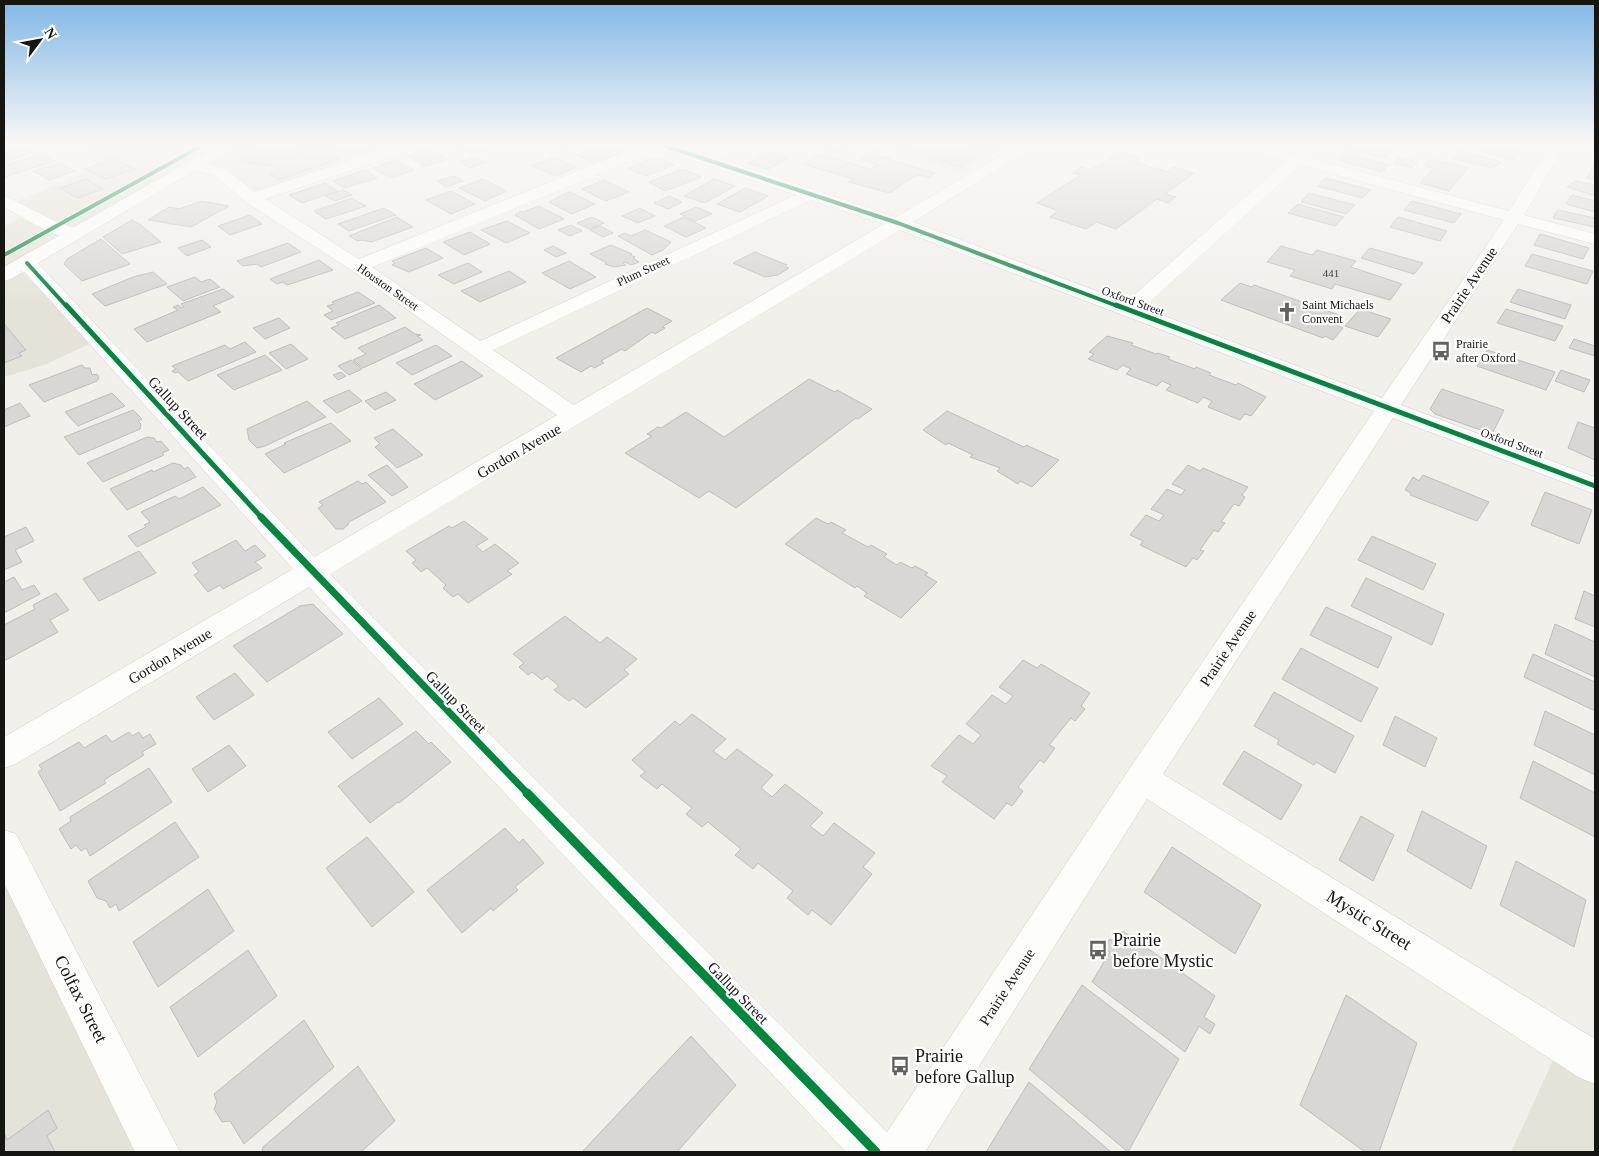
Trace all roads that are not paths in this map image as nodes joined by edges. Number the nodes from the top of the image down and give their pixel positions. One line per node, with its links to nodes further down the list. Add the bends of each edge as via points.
1 (139, 198): 13 (street)
2 (252, 198): 15 (street, Houston Street)
3 (526, 198): 15 (street)
4 (802, 198): 18 (street, Plum Street)
5 (822, 198): 12 (street, Oxford Street)
6 (940, 198): 12 (street, Gordon Avenue)
7 (1255, 198): 17 (street)
8 (1442, 198): 11 (street)
9 (1526, 198): 11 (street, Prairie Avenue)
10 (4, 200): 13 (street, via 53,227)
11 (1514, 217): 14 (street); 19 (street, Prairie Avenue)
12 (898, 223): 17 (street, Oxford Street); 20 (street, Gordon Avenue)
13 (76, 234): 16 (street)
14 (1595, 239)
15 (358, 266): 18 (street, Houston Street)
16 (15, 269): 22 (street, Gallup Street)
17 (1128, 311): 19 (street, Oxford Street)
18 (477, 350): 20 (street, Houston Street)
19 (1387, 409): 21 (street, Oxford Street); 24 (street, Prairie Avenue)
20 (576, 417): 22 (street, Gordon Avenue)
21 (1595, 486)
22 (312, 572): 23 (street, Gordon Avenue); 28 (street, Gallup Street)
23 (4, 754)
24 (1142, 778): 26 (street, Mystic Street); 29 (street, Prairie Avenue)
25 (4, 846): 27 (street, Colfax Street)
26 (1595, 1063)
27 (158, 1152)
28 (876, 1152)
29 (900, 1152)

